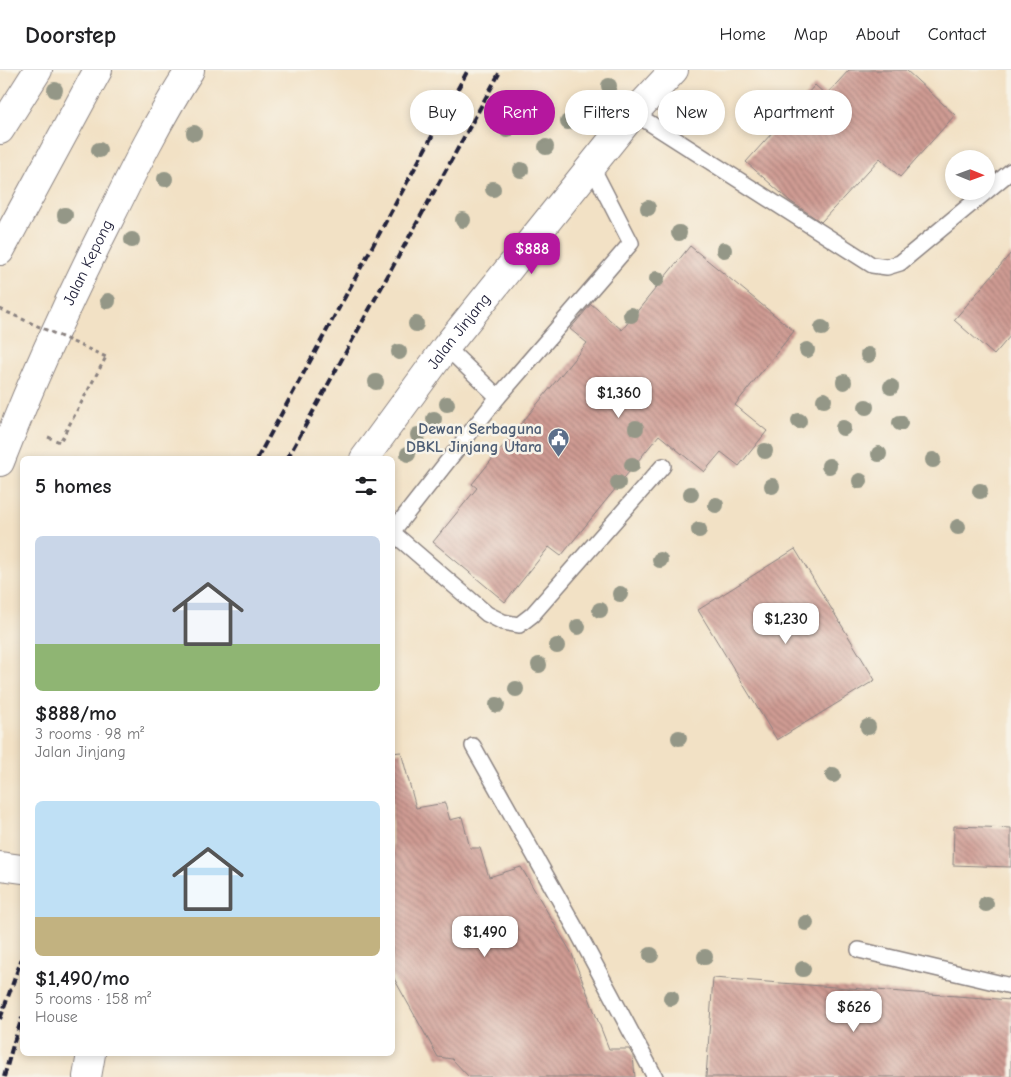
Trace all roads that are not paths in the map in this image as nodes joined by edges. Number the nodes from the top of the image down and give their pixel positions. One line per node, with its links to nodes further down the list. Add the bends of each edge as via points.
1 (38, 70): 7 (street)
2 (98, 70): 11 (street)
3 (190, 70): 15 (street, Jalan Kepong, via 137,164 79,279)
4 (674, 70): 5 (street, Jalan Jinjang)
5 (648, 98)
6 (648, 122): 10 (lane, via 872,266 887,267 900,263)
7 (0, 130)
8 (617, 135): 9 (street, Jalan Jinjang)
9 (592, 166): 12 (street, Jalan Jinjang); 13 (lane, via 631,243)
10 (1011, 171)
11 (0, 251)
12 (446, 348): 13 (lane); 14 (street, Jalan Jinjang)
13 (498, 396): 17 (lane)
14 (366, 456)
15 (0, 462)
16 (663, 466): 18 (lane, via 532,616 519,624 503,622 487,614)
17 (395, 528)
18 (395, 535)
19 (473, 746): 26 (lane)
20 (0, 866): 21 (street)
21 (20, 869)
22 (859, 950): 23 (lane)
23 (1011, 986)
24 (91, 1056): 25 (street)
25 (87, 1077)
26 (655, 1077)

